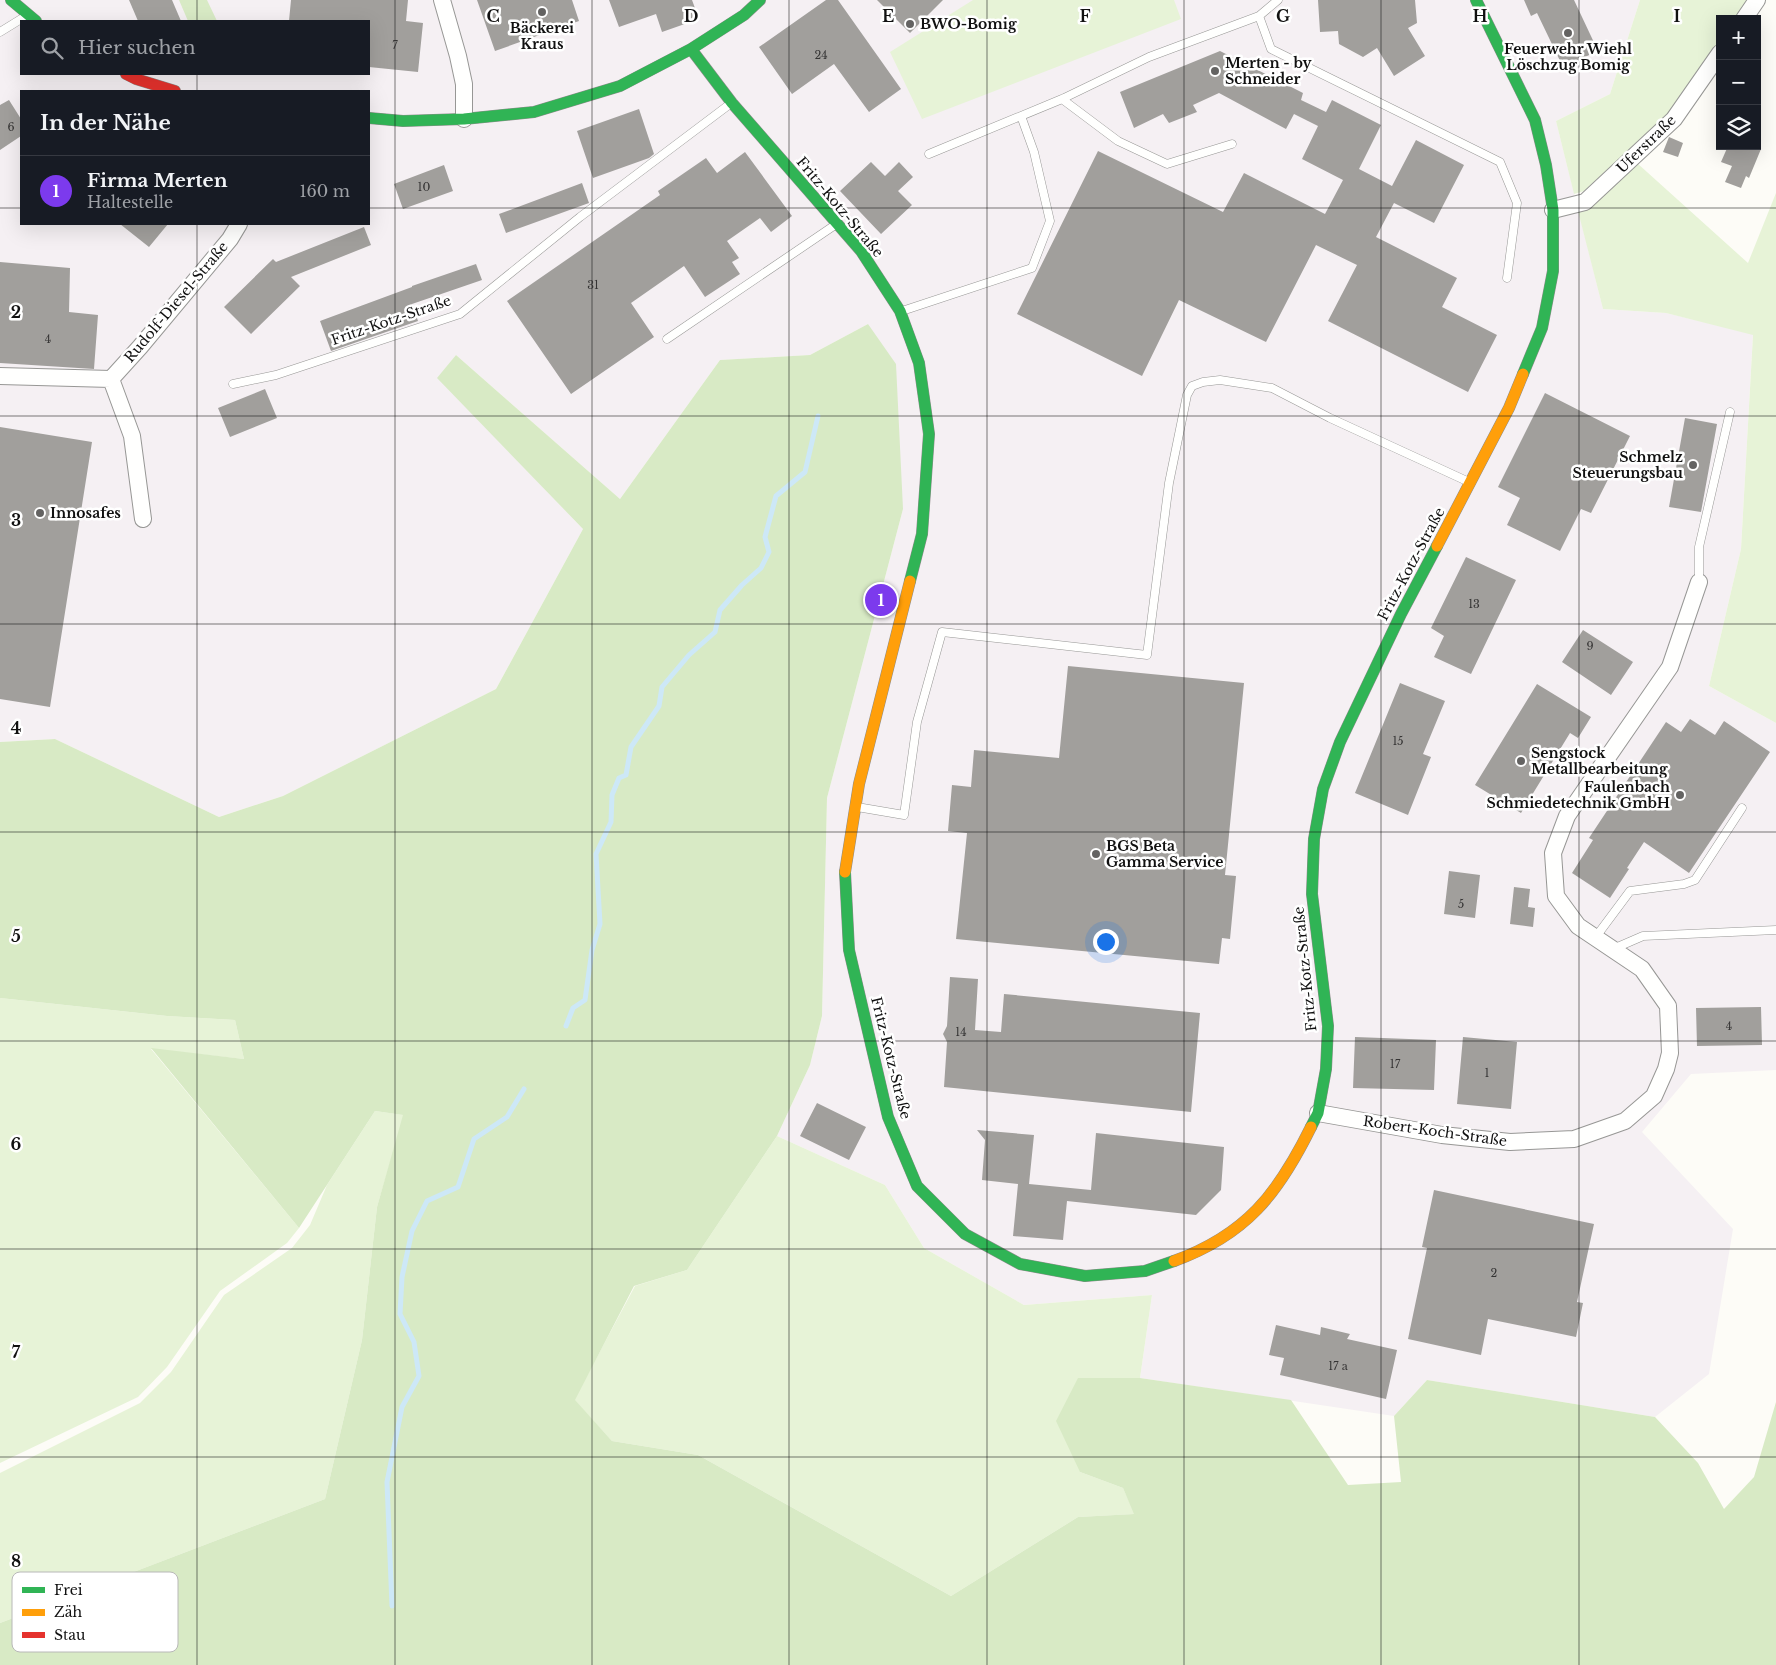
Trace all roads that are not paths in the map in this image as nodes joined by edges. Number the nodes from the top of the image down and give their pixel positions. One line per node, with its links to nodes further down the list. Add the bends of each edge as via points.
1 (12, 0): 9 (street)
2 (442, 0): 20 (street, via 464,84)
3 (760, 0): 12 (street, via 744,15)
4 (1278, 0): 8 (lane)
5 (1476, 0): 23 (street, Fritz-Kotz-Straße, via 1535,120)
6 (1757, 0): 7 (street)
7 (1747, 15)
8 (1259, 16): 16 (lane, via 1149,57); 26 (lane, via 1271,49 1500,162 1516,203)
9 (32, 18)
10 (20, 23): 11 (lane)
11 (0, 32)
12 (691, 49): 17 (street, Fritz-Kotz-Straße); 20 (street, via 620,86 534,112)
13 (1716, 59): 23 (street, Uferstraße, via 1668,125 1585,202)
14 (128, 75): 15 (street)
15 (172, 90)
16 (1062, 99): 18 (lane); 21 (lane, via 1118,141 1167,164)
17 (732, 103): 24 (street, Fritz-Kotz-Straße); 31 (lane, Fritz-Kotz-Straße, via 580,217 460,314 276,375)
18 (1021, 116): 22 (lane); 27 (lane, via 1034,152 1050,221 1032,268)
19 (370, 118): 20 (street)
20 (464, 119)
21 (1232, 144)
22 (929, 154)
23 (1553, 210): 33 (street, Fritz-Kotz-Straße, via 1553,271 1542,328 1509,408)
24 (837, 224): 27 (street, Fritz-Kotz-Straße, via 861,251); 28 (lane)
25 (238, 225): 30 (street, Rudolf-Diesel-Straße)
26 (1507, 278)
27 (900, 312): 36 (street, Fritz-Kotz-Straße, via 919,363 930,434 922,534)
28 (667, 339)
29 (0, 376): 30 (street)
30 (111, 379): 34 (street, via 132,436)
31 (233, 384)
32 (1730, 412): 35 (lane, via 1699,547)
33 (1470, 483): 36 (lane, via 1272,388 1220,380 1192,386 1187,395 1169,484 1147,655 942,632 917,722 904,815); 41 (street, Fritz-Kotz-Straße, via 1401,614 1340,742 1323,789 1314,839 1312,894 1328,1026 1326,1070)
34 (143, 519)
35 (1699, 582): 39 (street, Robert-Koch-Straße, via 1670,667 1567,816 1553,853 1556,896 1578,926)
36 (856, 807): 41 (street, Fritz-Kotz-Straße, via 845,873 849,950 888,1117 917,1186 964,1234 1020,1264 1086,1276 1145,1271 1193,1254 1234,1231 1267,1200 1294,1161)
37 (1742, 808): 39 (lane, via 1695,880 1630,891)
38 (1776, 930): 40 (lane, via 1643,936)
39 (1596, 938): 40 (street, Robert-Koch-Straße)
40 (1613, 949): 41 (street, Robert-Koch-Straße, via 1642,968 1668,1006 1670,1053 1666,1069 1654,1096 1625,1121 1574,1139 1510,1142)
41 (1318, 1113)

